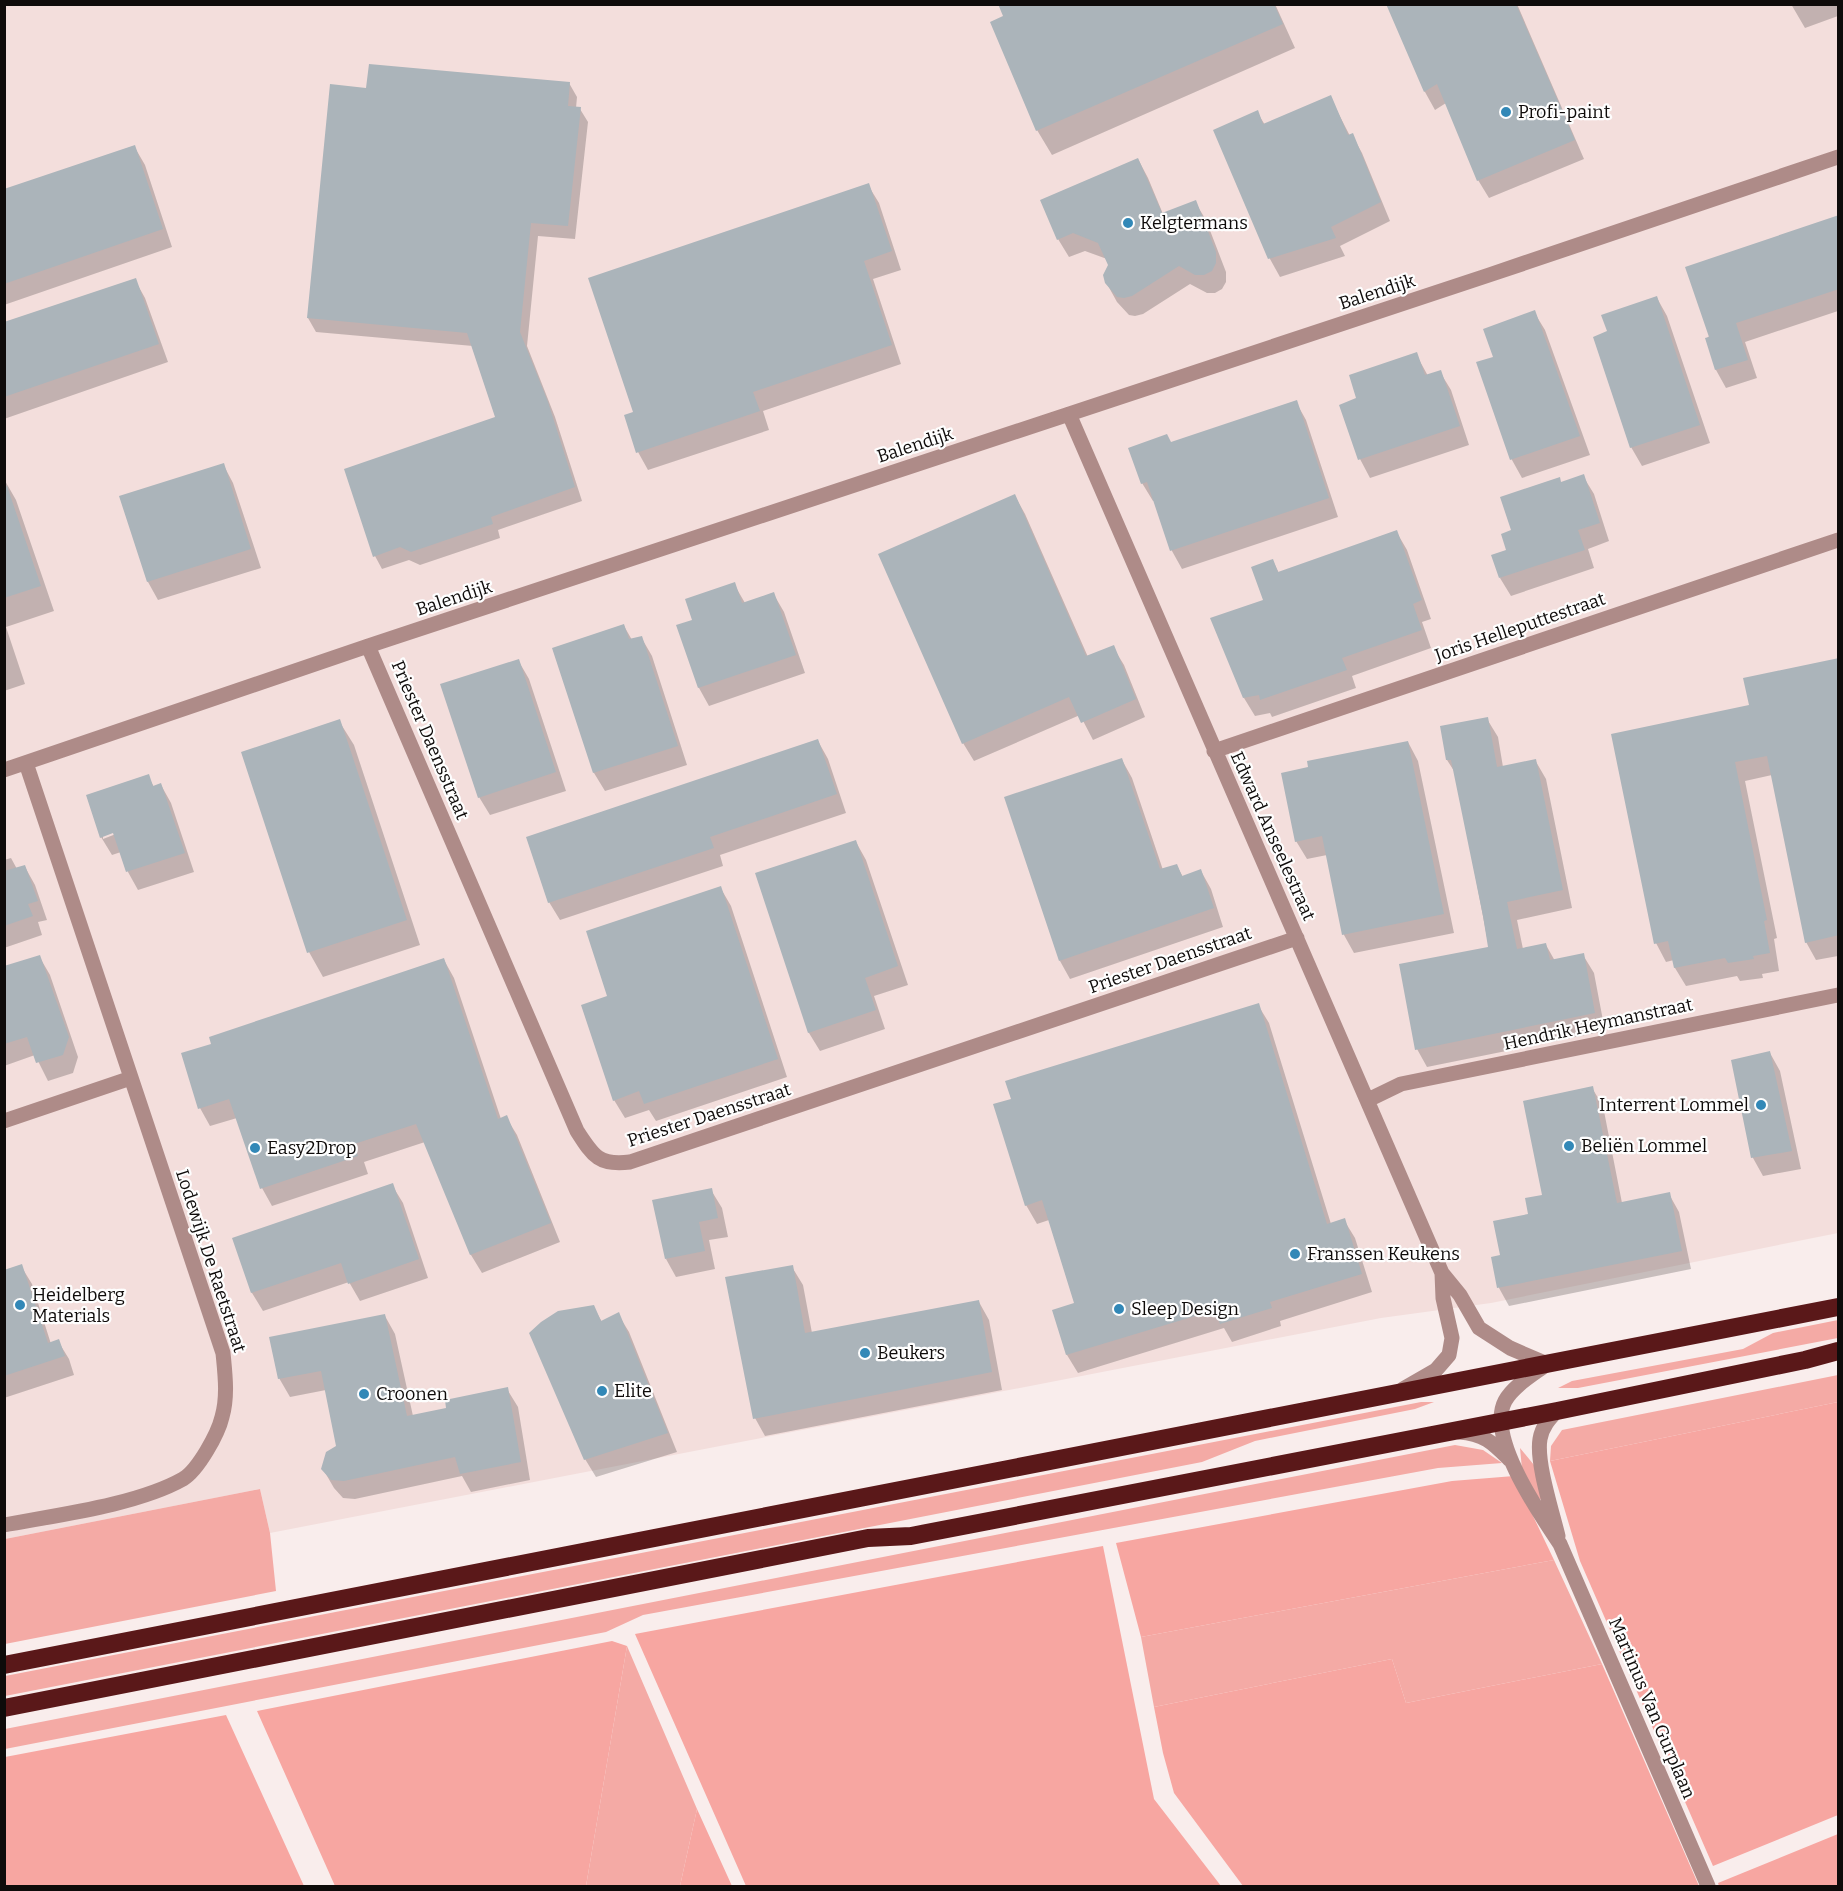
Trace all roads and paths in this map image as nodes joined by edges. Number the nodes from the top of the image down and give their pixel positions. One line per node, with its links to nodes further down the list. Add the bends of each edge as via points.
1 (1839, 157): 2 (street, Balendijk)
2 (1069, 414): 4 (street, Balendijk); 5 (street, Edward Anseelestraat)
3 (1839, 540): 5 (street, Joris Helleputtestraat)
4 (368, 646): 6 (street, Balendijk); 8 (street, Priester Daensstraat, via 577,1131 602,1161 630,1162)
5 (1214, 751): 8 (street, Edward Anseelestraat)
6 (26, 763): 7 (street, Balendijk); 10 (street, Lodewijk De Raetstraat)
7 (4, 770)
8 (1297, 938): 11 (street, Edward Anseelestraat)
9 (1839, 995): 11 (street, Hendrik Heymanstraat, via 1401,1084)
10 (131, 1078): 12 (street); 22 (street, Lodewijk De Raetstraat, via 223,1353 226,1387 222,1418 204,1455 185,1478 102,1506)
11 (1368, 1100): 13 (street, Edward Anseelestraat)
12 (4, 1121)
13 (1442, 1273): 16 (street, Edward Anseelestraat, via 1479,1328 1510,1348); 17 (street, Edward Anseelestraat, via 1452,1338 1449,1355 1436,1370)
14 (1839, 1307): 16 (highway)
15 (1839, 1352): 18 (highway)
16 (1547, 1364): 17 (highway); 19 (street, via 1505,1401)
17 (1393, 1395): 24 (highway)
18 (1557, 1411): 19 (highway); 23 (street, Martinus Van Gurplaan, via 1540,1438 1540,1460)
19 (1500, 1422): 20 (highway); 21 (street, Martinus Van Gurplaan)
20 (1450, 1432): 21 (street, Martinus Van Gurplaan, via 1472,1433 1489,1440); 25 (highway, via 912,1536 868,1539)
21 (1512, 1463): 23 (street, Martinus Van Gurplaan, via 1529,1499)
22 (4, 1525)
23 (1560, 1544): 26 (street, Martinus Van Gurplaan)
24 (4, 1665)
25 (4, 1708)
26 (1708, 1887)

